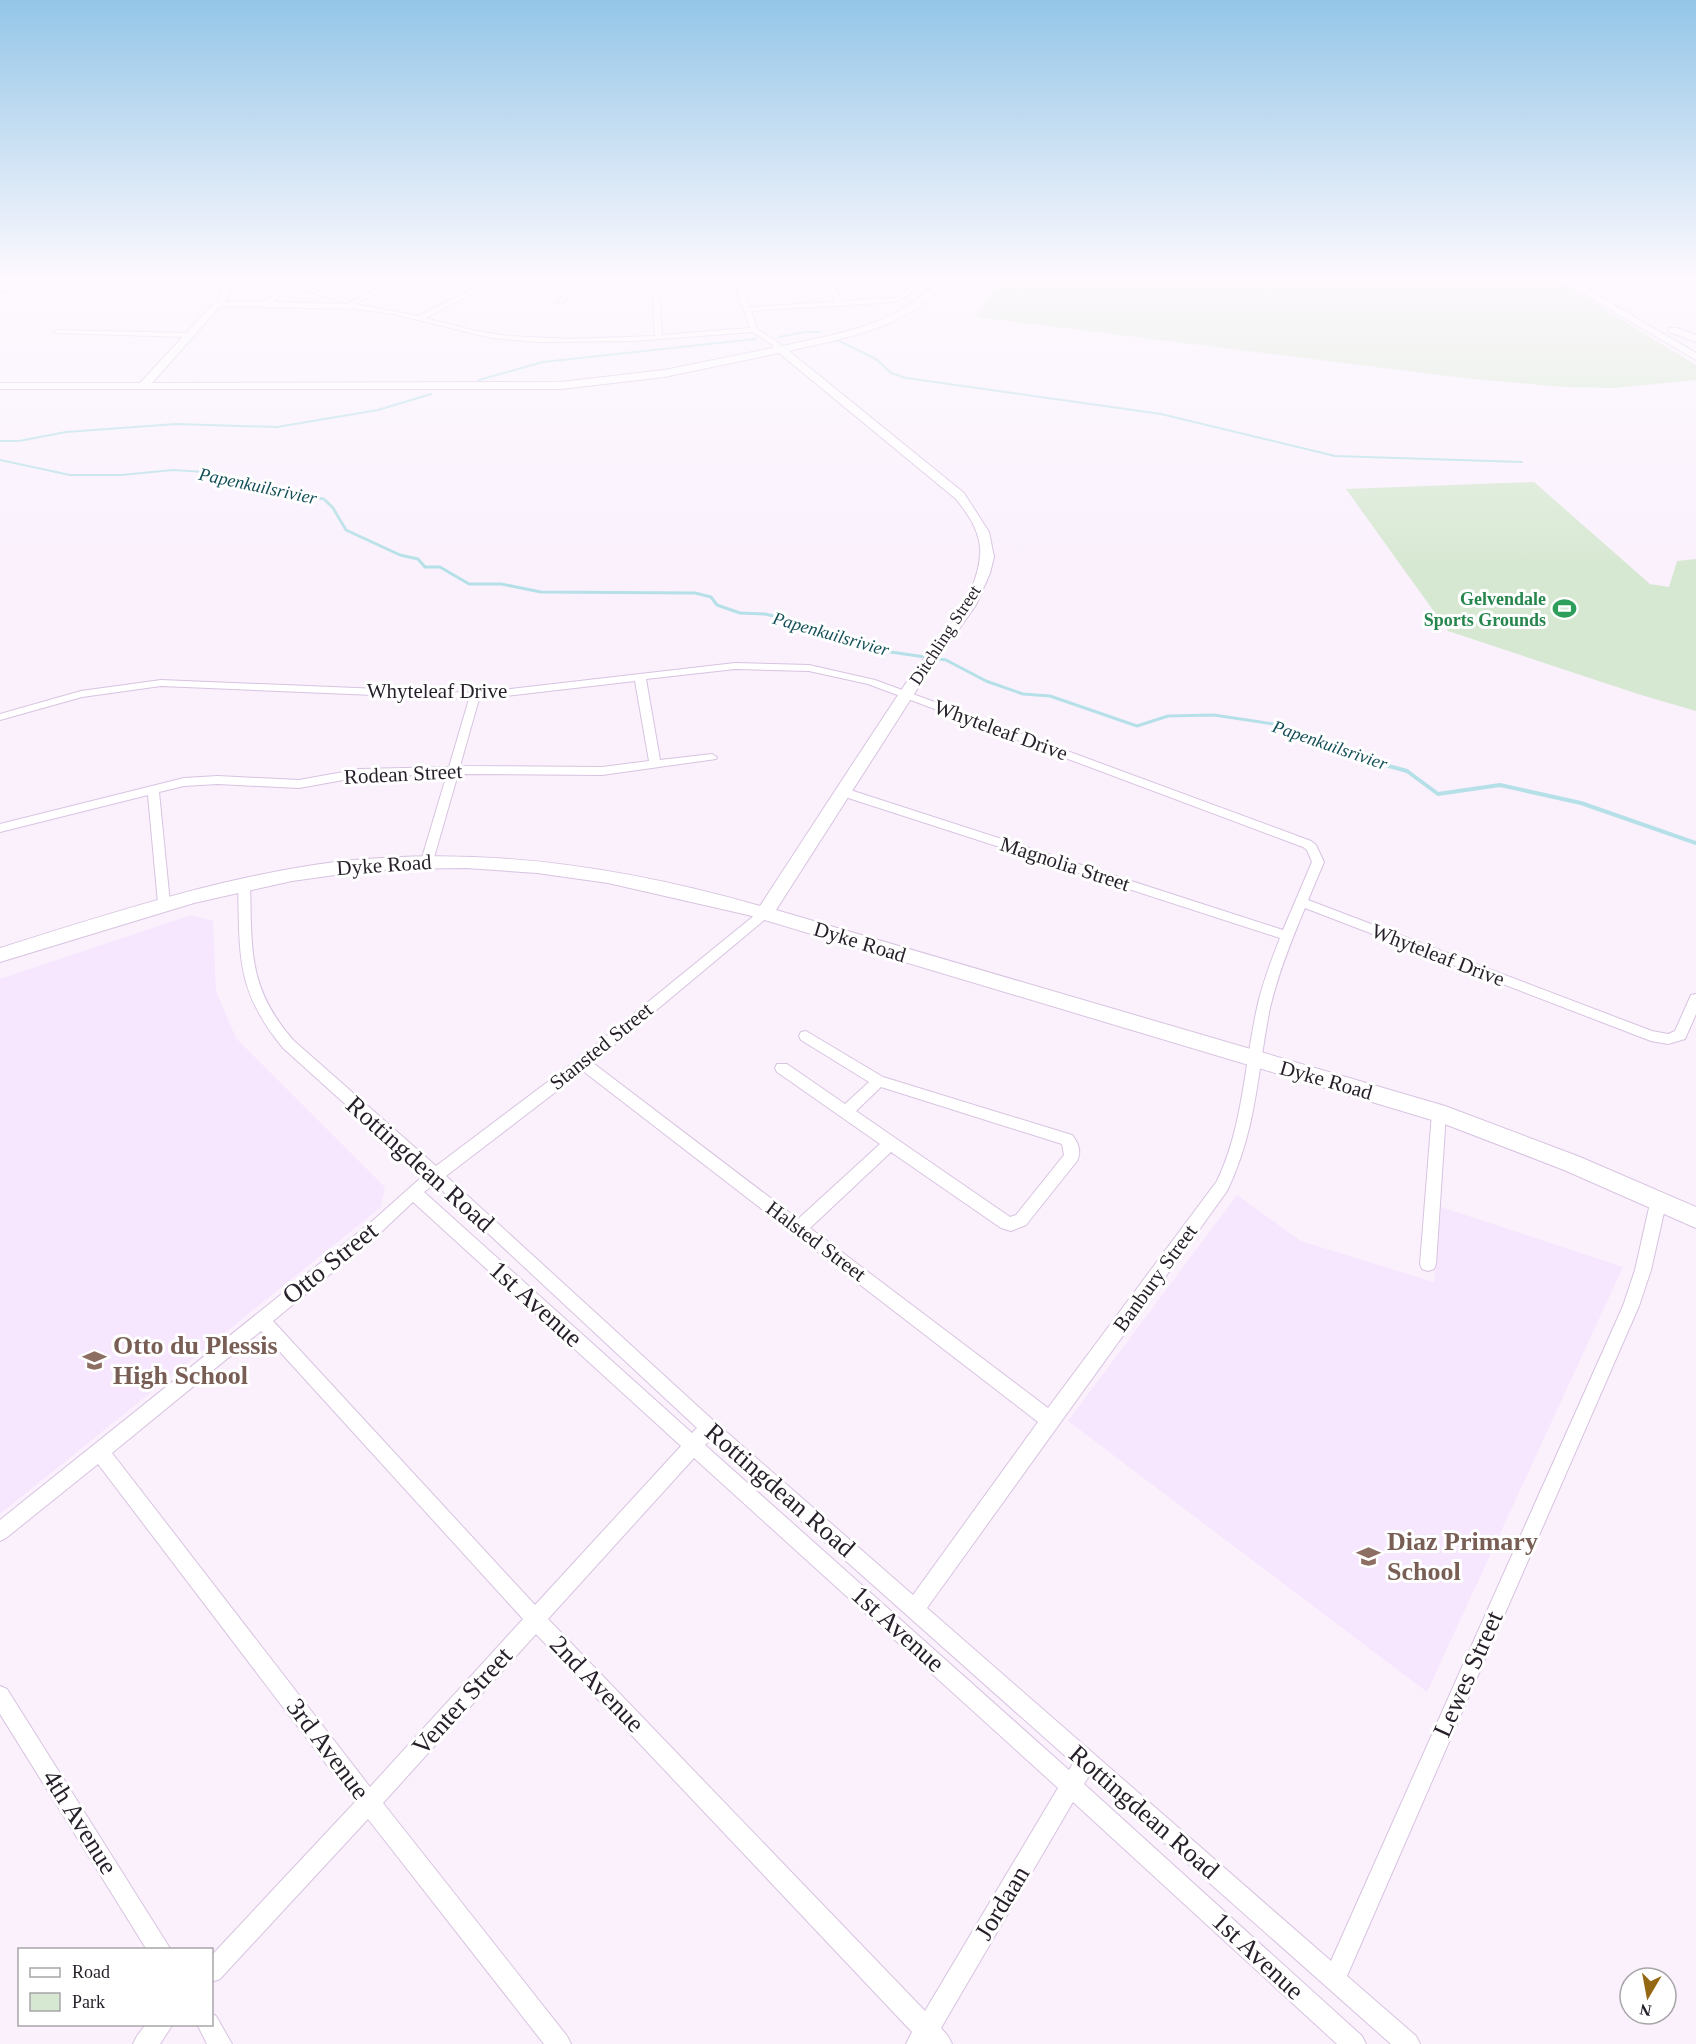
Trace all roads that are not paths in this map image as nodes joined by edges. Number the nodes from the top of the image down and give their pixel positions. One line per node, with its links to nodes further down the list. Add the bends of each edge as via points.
1 (152, 375): 5 (street)
2 (657, 375): 5 (street, via 554,387)
3 (812, 375): 7 (street, Ditchling Street, via 960,496 978,520 987,546 983,574 970,602)
4 (0, 386): 5 (street)
5 (143, 386)
6 (640, 677): 7 (street, Whyteleaf Drive, via 735,666 784,666 831,672); 8 (street, Whyteleaf Drive); 11 (street)
7 (906, 694): 14 (street, Ditchling Street); 18 (street, Whyteleaf Drive, via 1307,844 1318,862)
8 (475, 696): 9 (street, Whyteleaf Drive, via 161,683 81,693); 12 (street)
9 (0, 717)
10 (712, 757): 11 (street, Rodean Street)
11 (655, 763): 12 (street, Rodean Street, via 602,771)
12 (454, 770): 13 (street, Rodean Street, via 374,772 299,784 201,780); 16 (street)
13 (153, 789): 15 (street, Rodean Street); 19 (street)
14 (843, 792): 20 (street, Ditchling Street); 21 (street, Magnolia Street)
15 (0, 828)
16 (427, 861): 17 (street, Dyke Road, via 356,866); 20 (street, Dyke Road, via 505,862 600,873)
17 (244, 883): 19 (street, Dyke Road); 32 (street, Rottingdean Road, via 247,972 264,1014 288,1044)
18 (1300, 902): 21 (street, Banbury Street); 23 (street, Whyteleaf Drive, via 1661,1038 1680,1035)
19 (164, 903): 22 (street, Dyke Road)
20 (765, 914): 25 (street, Dyke Road); 26 (street, Stansted Street)
21 (1287, 936): 25 (street, Banbury Street, via 1264,1006)
22 (0, 956)
23 (1696, 999)
24 (806, 1036): 28 (street)
25 (1256, 1060): 30 (street, Dyke Road); 39 (street, Banbury Street, via 1238,1154 1222,1186)
26 (583, 1063): 32 (street, Stansted Street); 36 (street, Halsted Street)
27 (782, 1068): 29 (street)
28 (879, 1081): 29 (street); 31 (street, via 1060,1136 1071,1144 1073,1154 1021,1220 1011,1224)
29 (845, 1112): 31 (street)
30 (1439, 1113): 34 (street, Dyke Road); 37 (street)
31 (891, 1143): 36 (street)
32 (436, 1176): 33 (street, Otto Street); 40 (street, Rottingdean Road)
33 (413, 1192): 38 (street, Otto Street, via 374,1229); 41 (street, 1st Avenue)
34 (1659, 1199): 35 (street, Dyke Road); 52 (street, Lewes Street, via 1630,1306)
35 (1696, 1218)
36 (799, 1228): 39 (street, Halsted Street)
37 (1428, 1264)
38 (261, 1319): 42 (street, Otto Street); 45 (street, 2nd Avenue)
39 (1050, 1420): 44 (street, Banbury Street)
40 (709, 1428): 41 (street, Venter Street); 44 (street, Rottingdean Road)
41 (693, 1447): 45 (street, Venter Street); 48 (street, 1st Avenue)
42 (100, 1452): 43 (street, Otto Street); 49 (street, 3rd Avenue)
43 (0, 1532)
44 (915, 1609): 47 (street, Rottingdean Road)
45 (536, 1620): 49 (street, Venter Street); 55 (street, 2nd Avenue)
46 (0, 1695): 50 (street, 4th Avenue)
47 (1086, 1761): 48 (street, Jordaan); 52 (street, Rottingdean Road)
48 (1073, 1785): 55 (street, Jordaan); 59 (street, 1st Avenue)
49 (369, 1803): 51 (street, Venter Street); 58 (street, 3rd Avenue)
50 (159, 1948)
51 (213, 1970)
52 (1334, 1980): 60 (street, Rottingdean Road)
53 (161, 2026): 56 (street)
54 (209, 2026): 57 (street)
55 (928, 2039)
56 (145, 2044)
57 (220, 2044)
58 (559, 2044)
59 (1354, 2044)
60 (1408, 2044)

